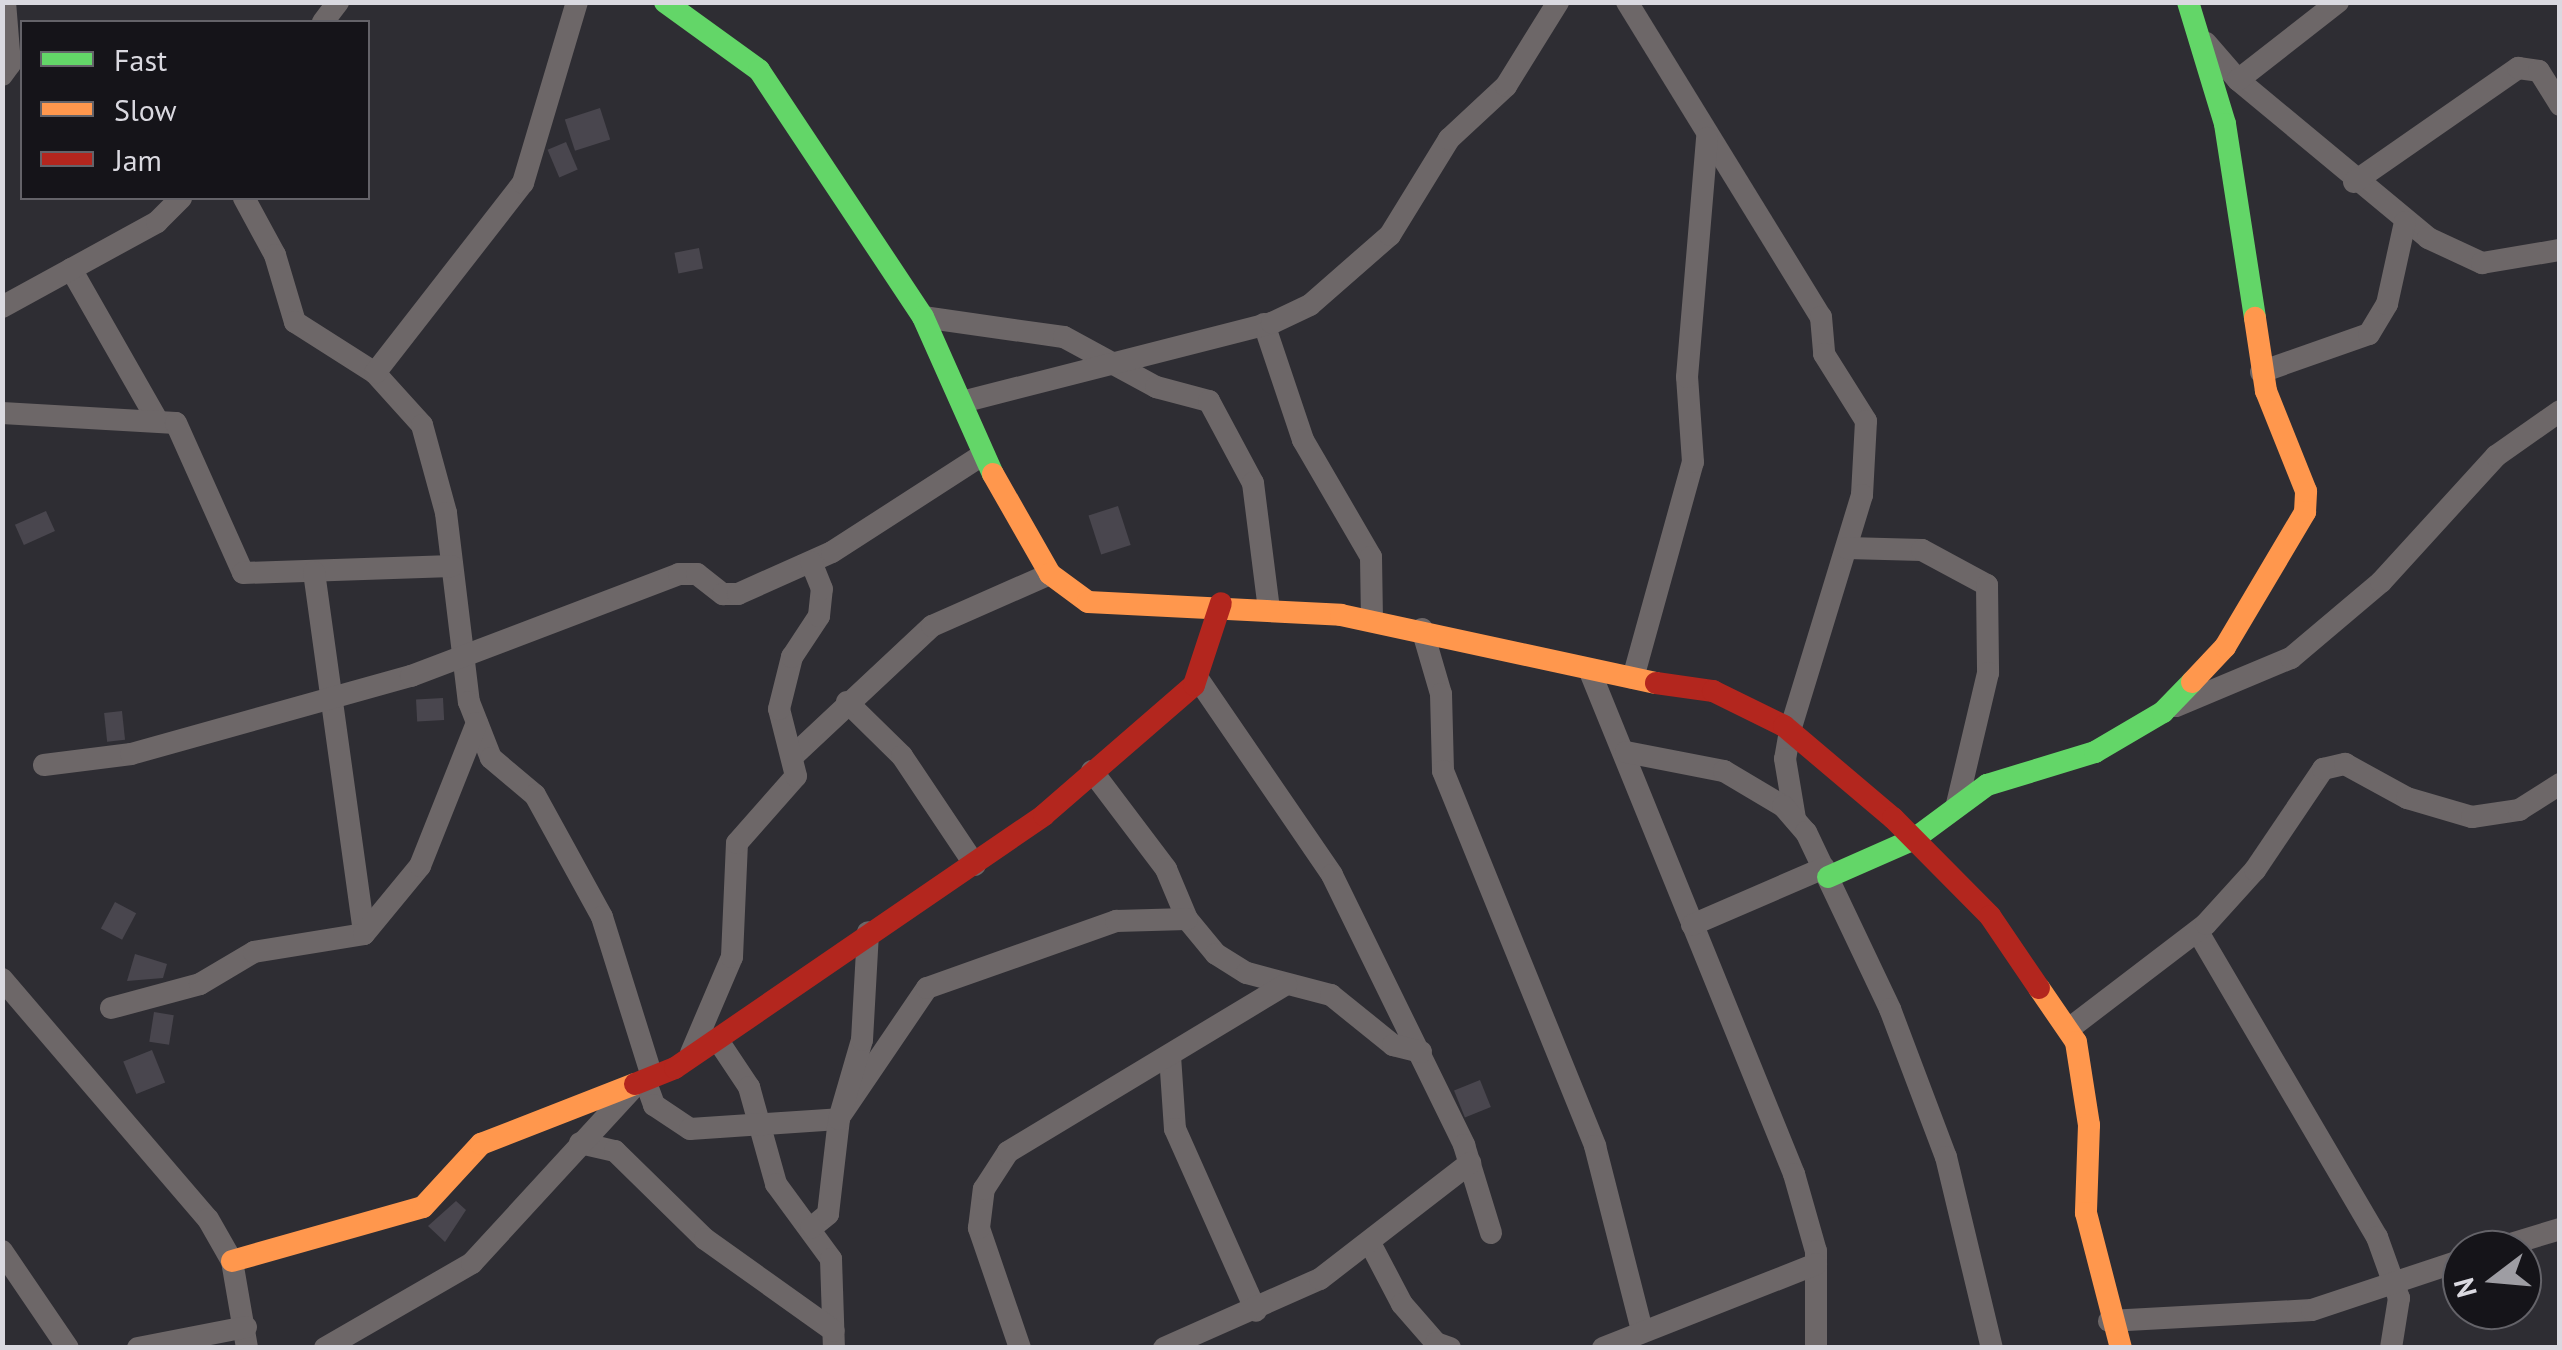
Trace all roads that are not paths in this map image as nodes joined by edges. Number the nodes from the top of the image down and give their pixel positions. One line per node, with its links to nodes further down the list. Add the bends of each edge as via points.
1 (5, 2): 9 (street, via 10,64)
2 (578, 2): 23 (street, via 524,183)
3 (665, 2): 20 (street, via 759,70)
4 (1558, 2): 21 (street, via 1506,86 1449,140 1390,235 1310,305)
5 (1628, 2): 12 (street)
6 (2188, 2): 8 (street)
7 (2338, 2): 10 (street)
8 (2197, 32): 10 (street); 24 (street, via 2234,174)
9 (2, 75)
10 (2238, 80): 13 (street)
11 (2560, 105): 13 (street, via 2539,72 2518,68)
12 (1706, 133): 30 (street, via 1822,317 1824,354 1864,412 1868,454); 42 (street, via 1687,376 1693,462)
13 (2354, 182): 16 (street)
14 (179, 200): 18 (street, via 157,222)
15 (245, 200): 23 (street, via 275,255 295,322)
16 (2404, 222): 17 (street, via 2482,263); 24 (street, via 2387,304 2369,334)
17 (2560, 250)
18 (70, 269): 19 (street); 28 (street)
19 (2, 307)
20 (923, 317): 22 (street, via 1064,338); 25 (street)
21 (1264, 324): 22 (street); 37 (street, via 1302,440 1371,558)
22 (1124, 364): 25 (street); 36 (street, via 1156,387 1199,394 1225,422 1254,483)
23 (375, 372): 32 (street, via 425,432)
24 (2261, 372): 45 (street, via 2306,490 2305,512 2225,647)
25 (962, 402): 29 (street)
26 (2560, 411): 45 (street, via 2496,456 2381,582 2291,658)
27 (2, 412): 28 (street)
28 (157, 420): 33 (street, via 183,431 244,572)
29 (981, 456): 31 (street); 34 (street)
30 (1847, 548): 47 (street); 53 (street, via 1922,550 1987,585 1988,673)
31 (811, 562): 39 (street, via 730,595 697,574 669,577); 49 (street, via 824,598 792,658 779,709)
32 (452, 566): 33 (street); 39 (street)
33 (314, 572): 43 (street)
34 (1050, 574): 35 (street, via 1088,602); 44 (street, via 941,620)
35 (1221, 603): 36 (street); 41 (street)
36 (1269, 609): 37 (street)
37 (1372, 620): 38 (street)
38 (1422, 630): 40 (street); 86 (street, via 1441,694 1442,771 1595,1146)
39 (462, 659): 43 (street); 46 (street)
40 (1591, 674): 42 (street); 48 (street)
41 (1198, 678): 51 (street); 68 (street, via 1332,874)
42 (1634, 678): 47 (street, via 1713,691)
43 (329, 696): 50 (street, via 132,754); 62 (street)
44 (847, 702): 49 (street); 56 (street, via 902,756)
45 (2164, 712): 53 (street, via 2095,752 1992,783)
46 (476, 723): 62 (street, via 420,866); 71 (street, via 491,758 535,795 602,918)
47 (1790, 730): 54 (street, via 1786,785); 55 (street)
48 (1626, 752): 54 (street, via 1709,765); 59 (street)
49 (792, 757): 70 (street, via 794,781 737,843 732,958)
50 (44, 765)
51 (1092, 771): 56 (street); 58 (street, via 1166,868)
52 (2560, 784): 61 (street, via 2519,810 2472,817 2407,798 2346,764 2323,769 2255,870)
53 (1957, 804): 55 (street)
54 (1795, 819): 57 (street)
55 (1914, 840): 57 (street); 66 (street, via 1990,916)
56 (975, 865): 60 (street)
57 (1826, 872): 59 (street); 97 (street, via 1890,1009 1946,1157)
58 (1187, 919): 64 (street, via 1227,961); 72 (street, via 1116,921 927,988)
59 (1692, 925): 81 (street, via 1794,1174)
60 (868, 932): 67 (street); 72 (street, via 862,1040)
61 (2198, 932): 66 (street); 83 (street, via 2228,993 2308,1110)
62 (364, 934): 65 (street, via 254,952 183,991)
63 (2, 980): 80 (street, via 158,1154)
64 (1286, 984): 68 (street, via 1331,996 1393,1045); 69 (street)
65 (112, 1008)
66 (2070, 1028): 85 (street, via 2088,1106 2086,1213)
67 (717, 1039): 70 (street); 73 (street)
68 (1420, 1052): 75 (street)
69 (1170, 1056): 84 (street, via 1175,1129); 92 (street, via 1030,1133 984,1189 979,1228)
70 (687, 1060): 71 (street)
71 (645, 1081): 73 (street, via 654,1105 690,1129); 74 (street); 80 (street, via 481,1144 423,1207)
72 (840, 1116): 73 (street); 76 (street, via 828,1214)
73 (762, 1120): 76 (street, via 776,1184)
74 (580, 1143): 88 (street, via 615,1151 705,1239); 91 (street, via 472,1262)
75 (1470, 1163): 77 (street); 78 (street)
76 (811, 1228): 88 (street, via 836,1278)
77 (1490, 1233)
78 (1370, 1242): 84 (street); 94 (street, via 1417,1324)
79 (2, 1251): 89 (street)
80 (232, 1261): 87 (street)
81 (1816, 1264): 86 (street); 96 (street)
82 (2442, 1268): 83 (street)
83 (2396, 1286): 85 (street, via 2292,1314); 99 (street, via 2400,1318)
84 (1256, 1311): 93 (street)
85 (2109, 1321): 98 (street)
86 (1642, 1331): 95 (street)
87 (246, 1337): 90 (street)
88 (834, 1339)
89 (68, 1348)
90 (138, 1348)
91 (325, 1348)
92 (1020, 1348)
93 (1164, 1348)
94 (1450, 1348)
95 (1603, 1348)
96 (1816, 1348)
97 (1992, 1348)
98 (2121, 1348)
99 (2390, 1348)

